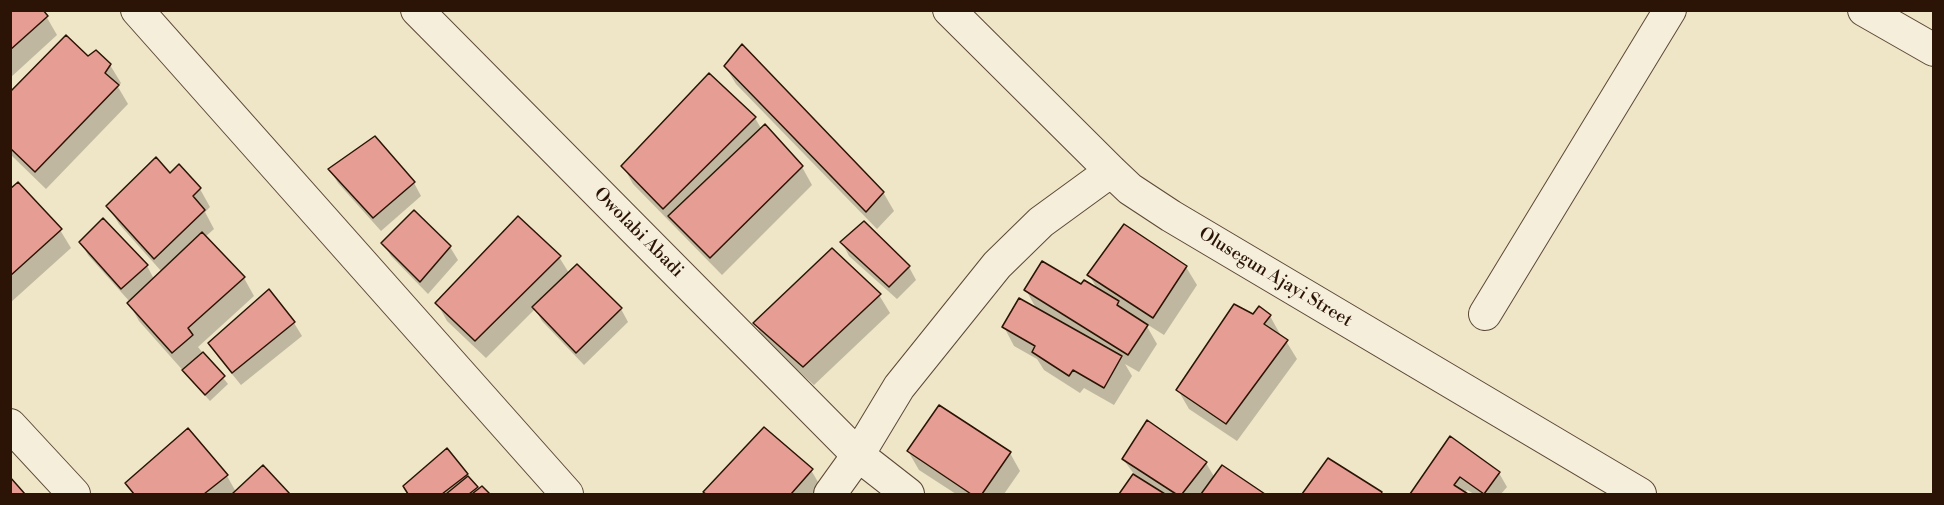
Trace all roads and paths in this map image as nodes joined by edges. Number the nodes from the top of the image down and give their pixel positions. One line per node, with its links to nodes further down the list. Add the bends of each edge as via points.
1 (137, 10): 12 (street)
2 (417, 10): 10 (street, Owolabi Abadi)
3 (949, 10): 7 (street, Olusegun Ajayi Street)
4 (1670, 10): 8 (street)
5 (1864, 10): 6 (street)
6 (1934, 50)
7 (1111, 171): 10 (street, via 1041,222 997,265 899,387); 15 (street, Olusegun Ajayi Street, via 1171,216)
8 (1485, 314)
9 (10, 425): 11 (street)
10 (858, 455): 13 (street); 14 (street, Owolabi Abadi)
11 (74, 495)
12 (567, 495)
13 (830, 495)
14 (908, 495)
15 (1640, 495)

